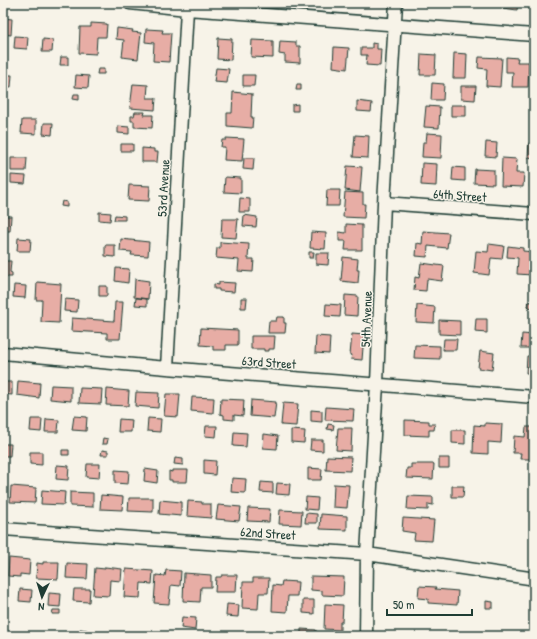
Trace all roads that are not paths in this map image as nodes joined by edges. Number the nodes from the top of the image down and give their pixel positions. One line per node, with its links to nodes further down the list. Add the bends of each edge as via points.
1 (130, 3): 3 (street)
2 (396, 3): 4 (street, 54th Avenue)
3 (187, 9): 4 (street); 9 (street, 53rd Avenue)
4 (396, 25): 5 (street); 6 (street, 54th Avenue)
5 (534, 35)
6 (384, 203): 7 (street, 64th Street); 10 (street, 54th Avenue)
7 (534, 214)
8 (3, 353): 9 (street, 63rd Street)
9 (167, 368): 10 (street, 63rd Street)
10 (377, 384): 11 (street, 63rd Street); 13 (street, 54th Avenue)
11 (534, 397)
12 (3, 529): 13 (street, 62nd Street)
13 (367, 554): 14 (street, 62nd Street); 15 (street, 54th Avenue)
14 (529, 578)
15 (366, 636)

